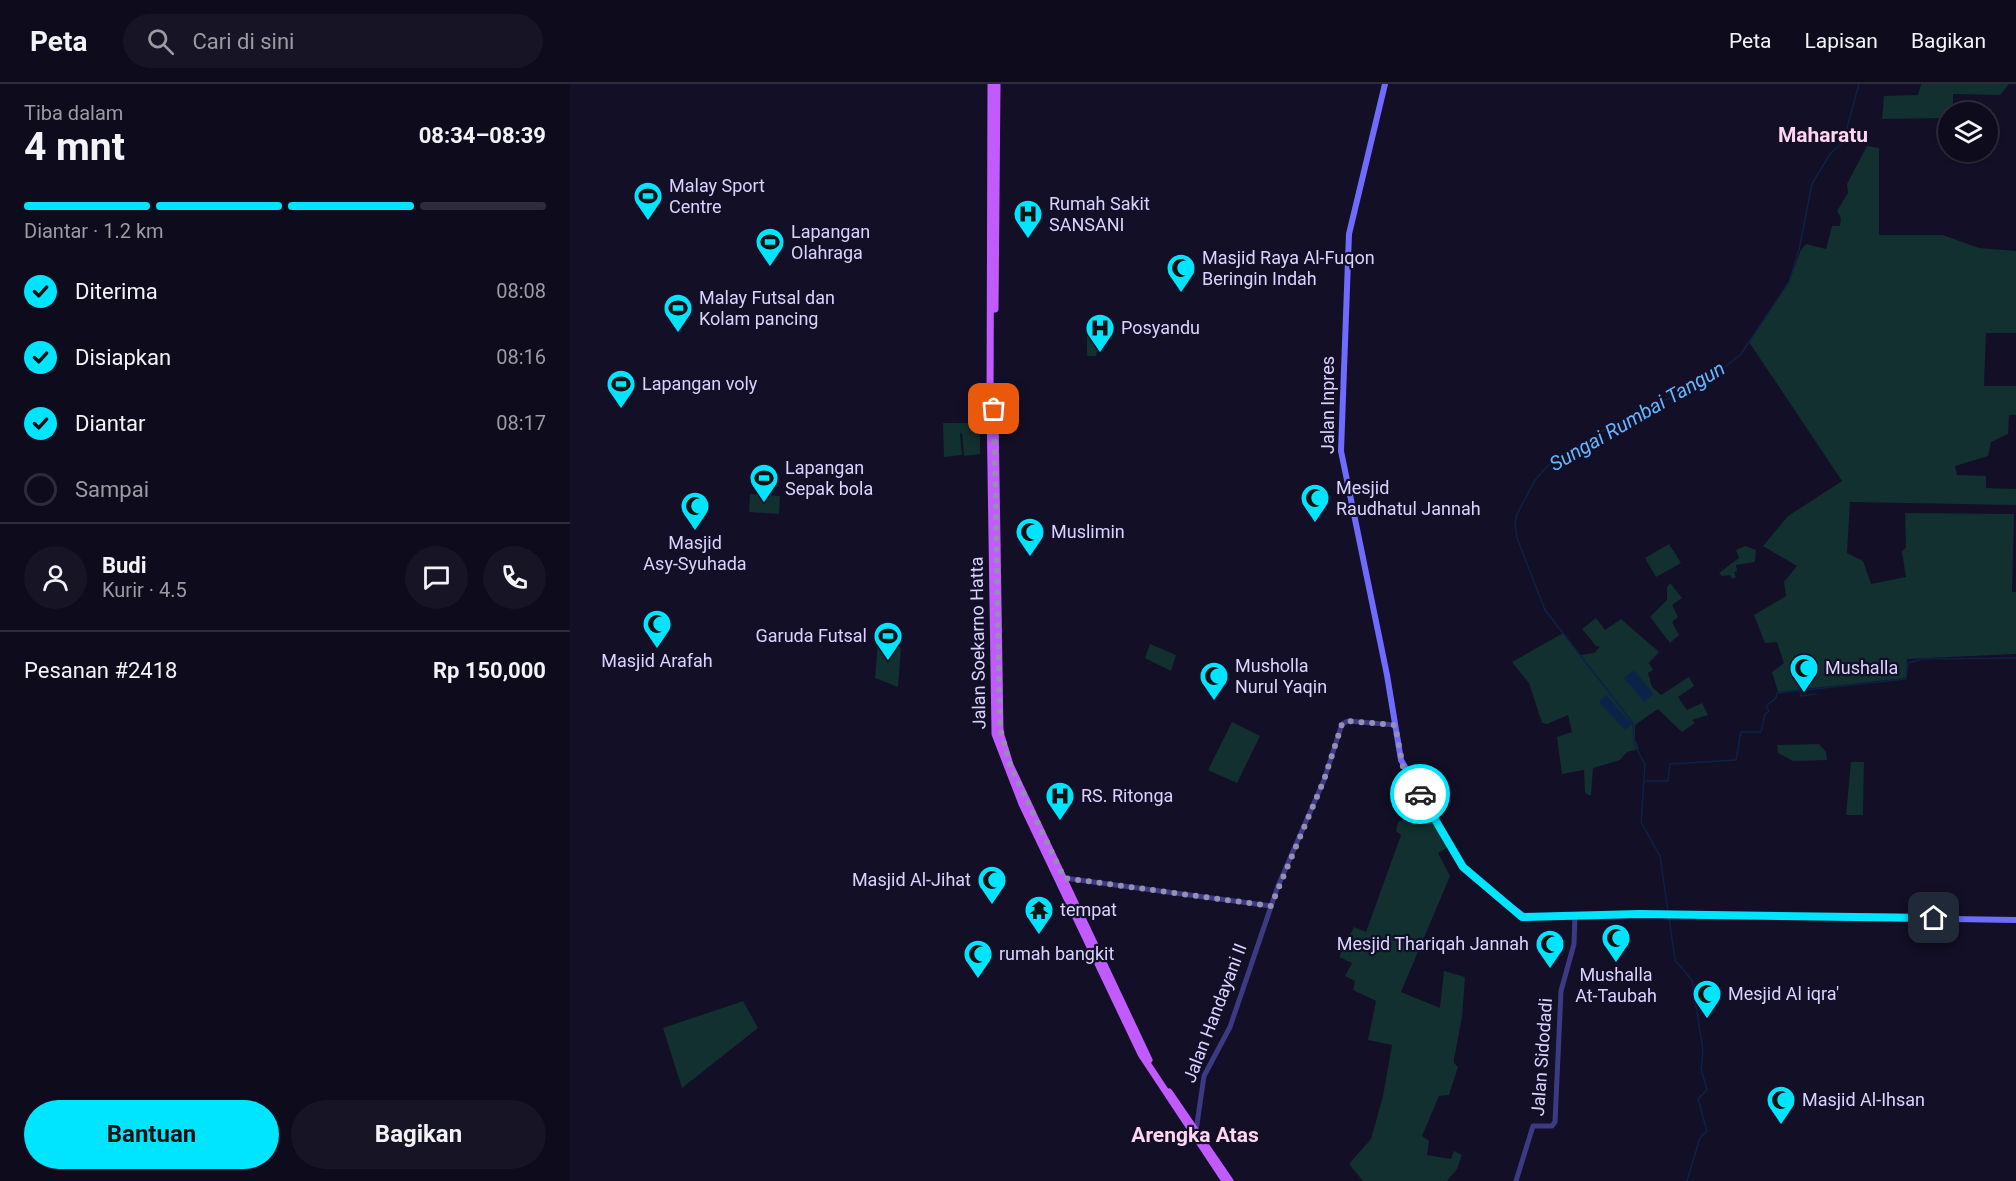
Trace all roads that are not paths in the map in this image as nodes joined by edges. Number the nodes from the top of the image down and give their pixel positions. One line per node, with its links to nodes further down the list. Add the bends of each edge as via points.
1 (991, 84): 4 (main road, Jalan Soekarno Hatta)
2 (997, 84): 4 (main road, Jalan Soekarno Hatta)
3 (1385, 84): 5 (main road, Jalan Inpres, via 1349,234 1341,420 1343,464)
4 (993, 240): 6 (main road, Jalan Soekarno Hatta, via 994,734)
5 (1395, 725): 8 (street, Jalan Handayani II, via 1348,721 1342,724 1324,780); 9 (main road, Jalan Inpres, via 1403,767 1463,867 1522,917)
6 (1025, 803): 7 (main road, Jalan Soekarno Hatta); 12 (main road, Jalan Soekarno Hatta, via 1141,1054)
7 (1064, 878): 8 (street); 11 (main road, Jalan Soekarno Hatta, via 1146,1053)
8 (1271, 906): 11 (street, Jalan Handayani II, via 1230,1027 1204,1076)
9 (1575, 915): 10 (main road, Jalan Inpres); 13 (street, Jalan Sidodadi, via 1574,944 1562,991 1555,1122 1552,1126 1533,1126)
10 (2016, 920)
11 (1196, 1131): 12 (main road, Jalan Soekarno Hatta)
12 (1226, 1179)
13 (1516, 1181)

